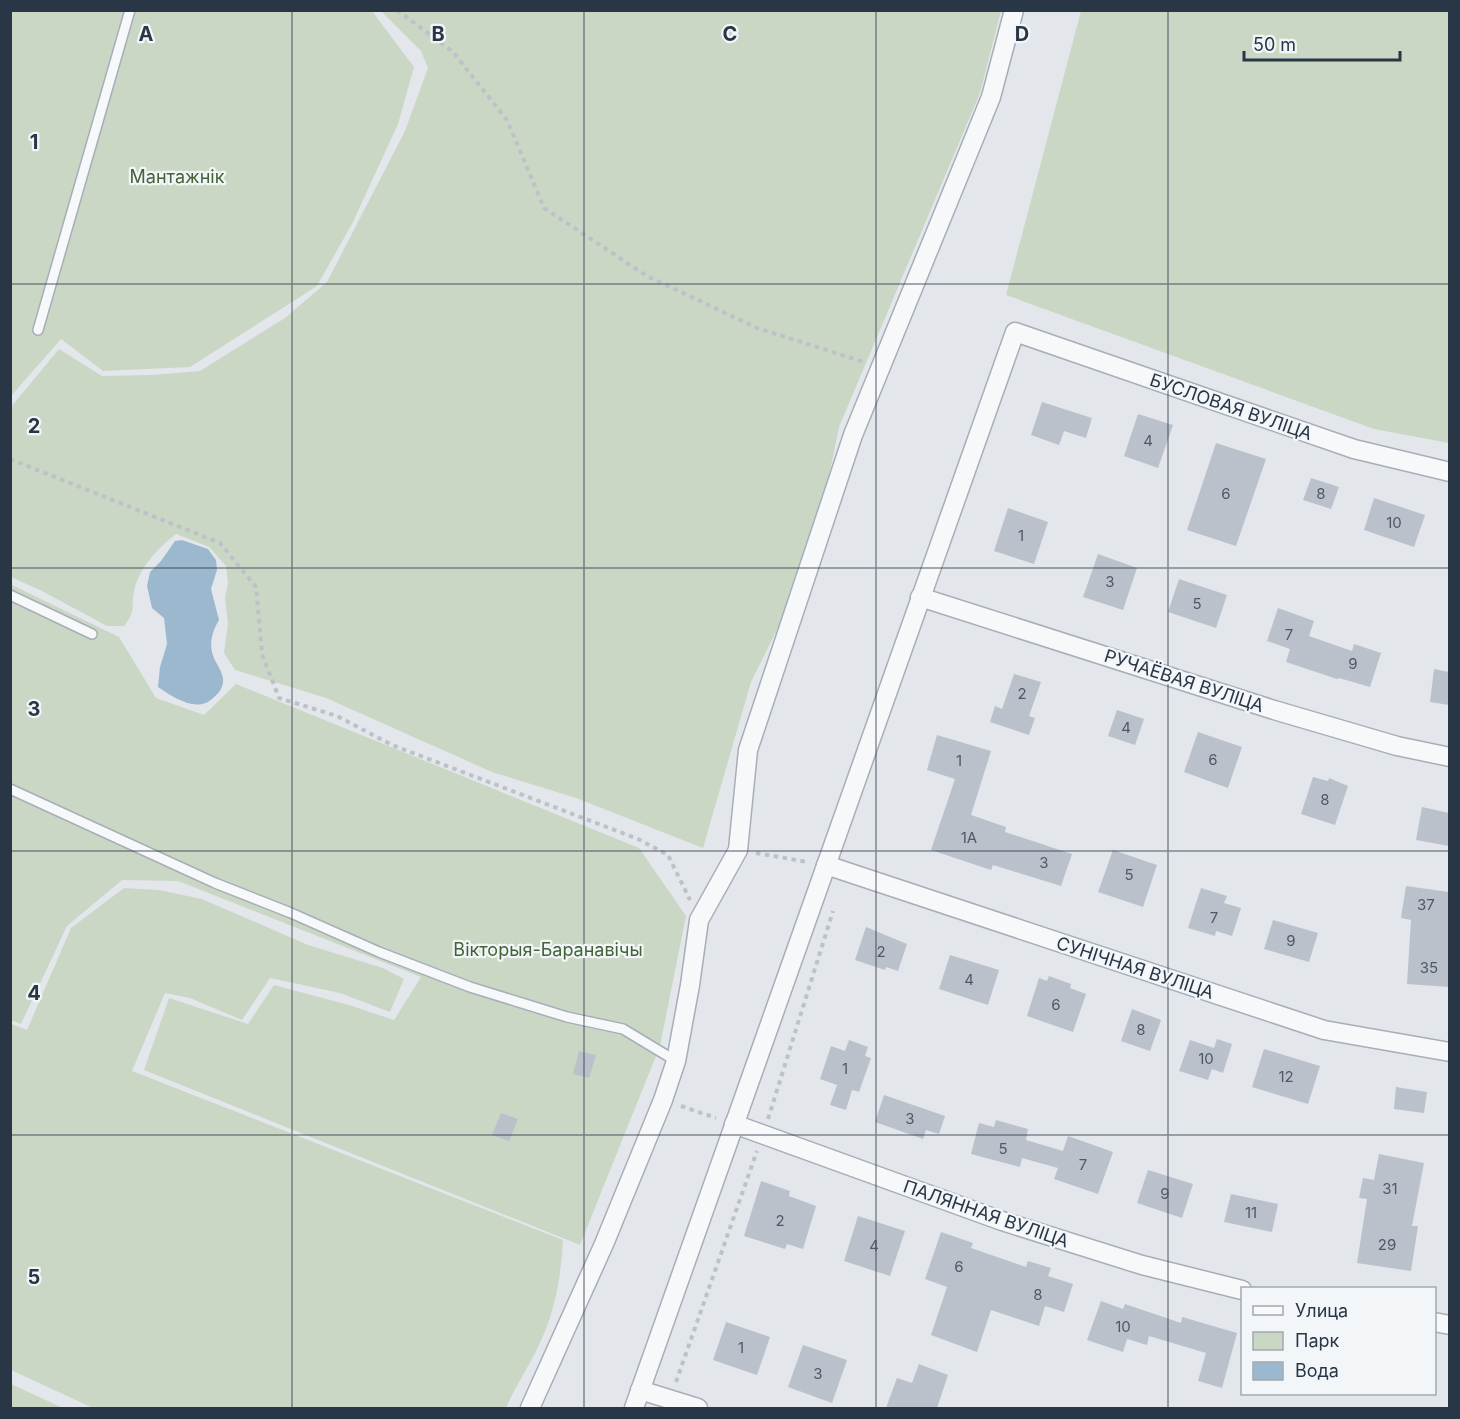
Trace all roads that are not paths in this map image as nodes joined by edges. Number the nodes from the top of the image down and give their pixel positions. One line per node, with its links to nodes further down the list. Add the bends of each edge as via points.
1 (130, 10): 3 (lane)
2 (1014, 10): 12 (street, via 991,97 853,435 748,750 738,850 699,920)
3 (38, 330)
4 (1449, 472): 6 (street, БУСЛОВАЯ ВУЛІЦА, via 1354,449 1015,332)
5 (10, 595): 7 (lane)
6 (920, 597): 8 (street, РУЧАЁВАЯ ВУЛІЦА, via 1274,710); 10 (street)
7 (92, 634)
8 (1449, 757)
9 (10, 789): 12 (lane, via 215,883 379,952 482,991 623,1029)
10 (826, 865): 11 (street, СУНІЧНАЯ ВУЛІЦА, via 1324,1030); 13 (street)
11 (1449, 1052)
12 (675, 1060): 16 (street, via 663,1100 596,1263)
13 (734, 1124): 14 (street, ПАЛЯННАЯ ВУЛІЦА, via 1002,1221 1142,1265); 15 (street)
14 (1241, 1290)
15 (640, 1390): 17 (street); 18 (street)
16 (530, 1408)
17 (634, 1408)
18 (698, 1408)

